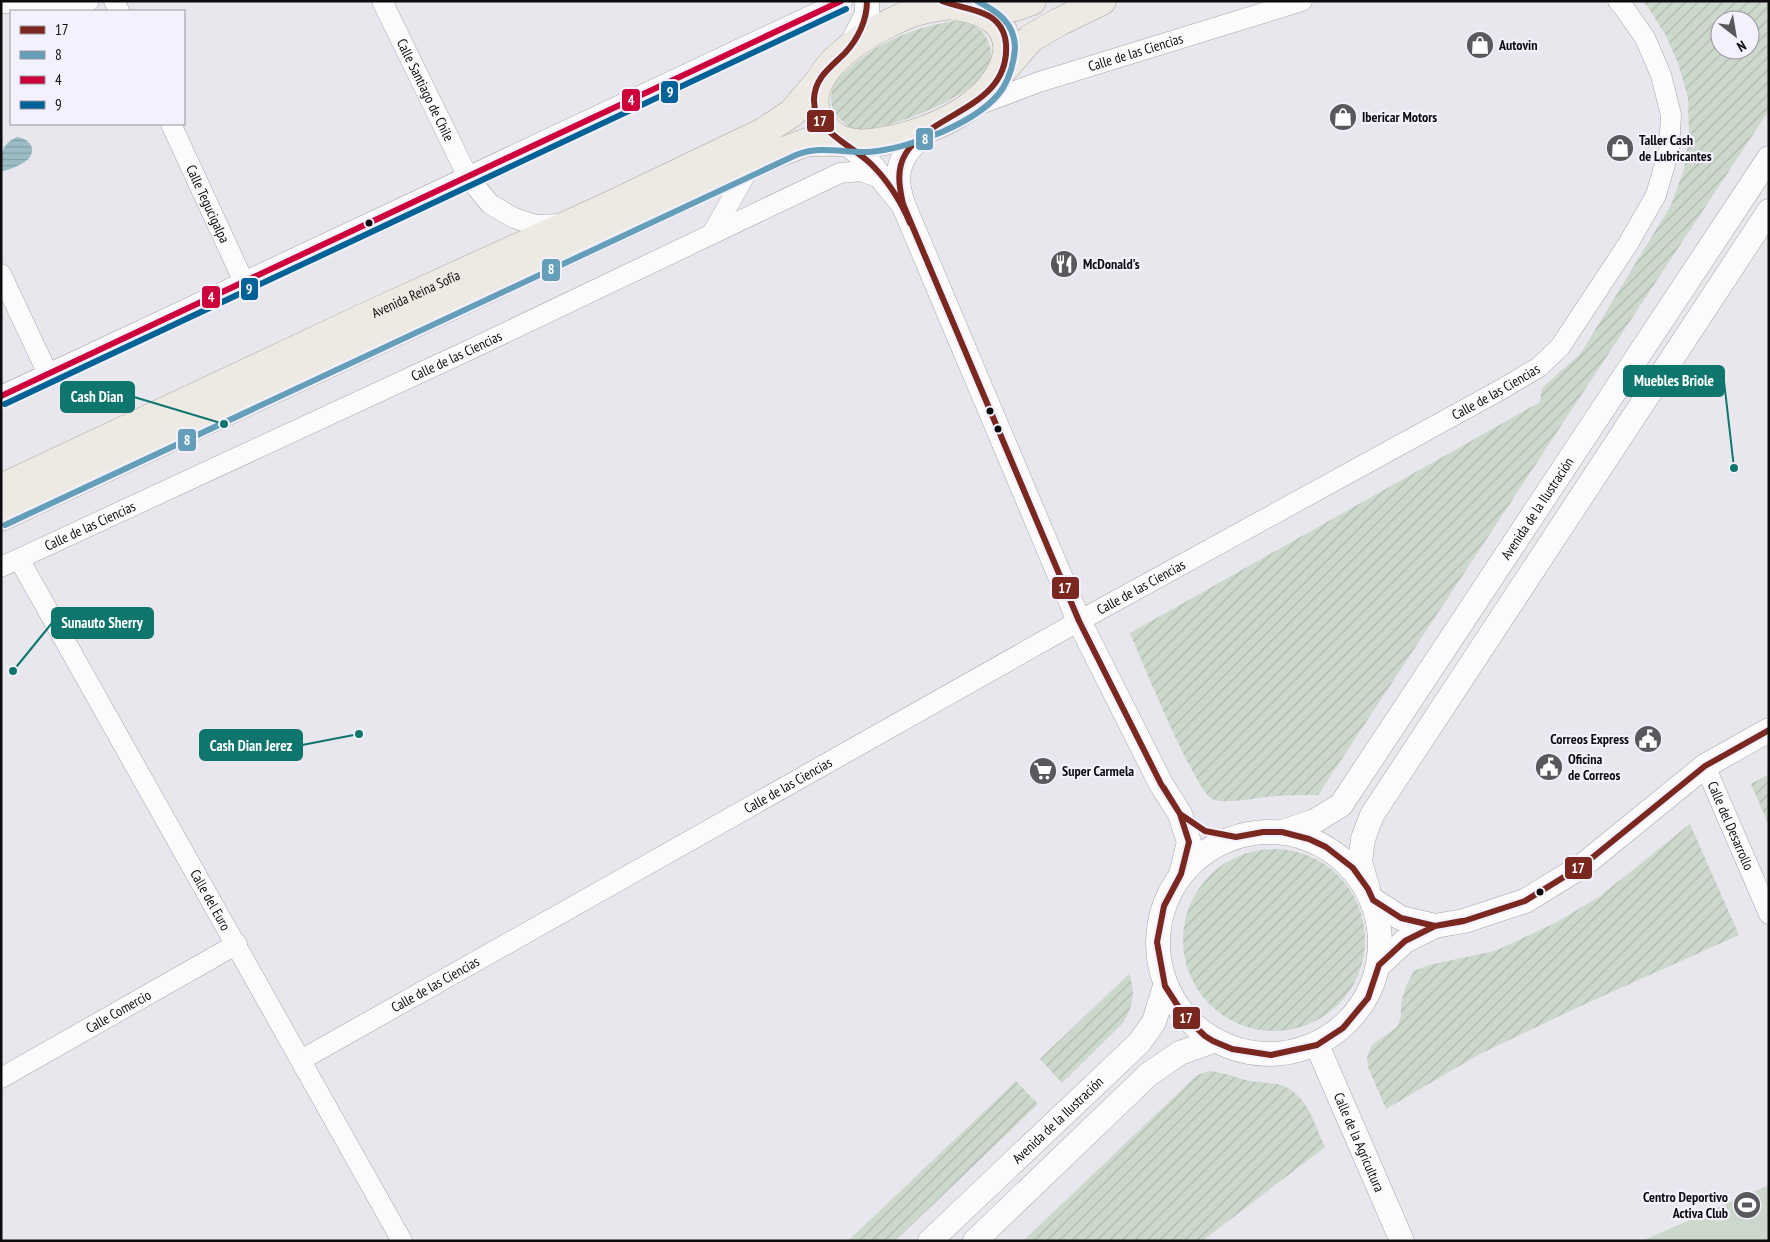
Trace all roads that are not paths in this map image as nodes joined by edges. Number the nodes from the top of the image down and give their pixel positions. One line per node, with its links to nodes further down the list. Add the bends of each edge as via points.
1 (89, 1): 9 (street)
2 (382, 1): 20 (street, Calle Santiago de Chile)
3 (842, 1): 20 (street)
4 (867, 1): 11 (street, via 867,14)
5 (1032, 1): 10 (main road, via 1015,7)
6 (1102, 1): 12 (main road, via 1031,38)
7 (1302, 1): 14 (street, Calle de las Ciencias, via 1039,82)
8 (1618, 1): 33 (street, Calle de las Ciencias, via 1644,38 1661,75 1671,115 1669,150 1656,194 1628,244 1560,347 1539,367 1502,389)
9 (1, 4)
10 (953, 5): 11 (main road, via 923,10 898,20); 12 (main road, via 994,19 1004,33 1006,43)
11 (850, 47): 13 (main road, via 829,65)
12 (1002, 73): 14 (main road)
13 (817, 83): 17 (main road, via 814,104 818,119 832,135); 24 (main road, Avenida Reina Sofía, via 792,113 763,132)
14 (972, 106): 16 (main road)
15 (171, 125): 27 (street, Calle Tegucigalpa)
16 (933, 126): 17 (main road, via 889,140); 22 (street, via 903,157 897,178)
17 (845, 142): 19 (main road, Avenida Reina Sofía, via 807,142); 21 (street)
18 (1769, 158): 37 (street, Avenida de la Ilustración, via 1341,804 1315,821)
19 (750, 166): 25 (street); 31 (main road, Avenida Reina Sofía)
20 (468, 177): 24 (street, Calle Santiago de Chile, via 490,204 514,218 536,225); 27 (street)
21 (883, 179): 22 (street); 25 (street, Calle de las Ciencias, via 862,171 840,173)
22 (902, 204): 33 (street)
23 (1769, 211): 40 (street, via 1372,815 1362,839 1360,862)
24 (569, 224): 30 (main road, Avenida Reina Sofía)
25 (712, 234): 32 (street, Calle de las Ciencias)
26 (1, 274): 28 (street)
27 (244, 282): 28 (street)
28 (48, 374): 29 (street)
29 (1, 396)
30 (1, 488)
31 (1, 517)
32 (10, 563): 43 (street, Calle del Euro)
33 (1079, 621): 36 (street, via 1161,784); 48 (street, Calle de las Ciencias)
34 (1769, 730): 35 (street)
35 (1705, 766): 41 (street, Calle del Desarrollo); 42 (street, via 1582,866 1525,901 1464,921)
36 (1180, 814): 38 (street, via 1205,831); 39 (street, via 1189,842)
37 (1282, 832): 38 (street); 40 (street, via 1326,847 1353,868)
38 (1236, 837): 39 (street, via 1204,853)
39 (1182, 874): 45 (street, via 1164,906 1157,942)
40 (1370, 895): 42 (street, via 1401,918); 44 (street, via 1381,934)
41 (1769, 914)
42 (1435, 926): 44 (street, via 1405,941)
43 (237, 944): 48 (street, Calle del Euro); 49 (street, Calle Comercio)
44 (1379, 965): 47 (street, via 1368,998 1343,1028)
45 (1165, 986): 46 (street, via 1185,1018); 51 (street, Avenida de la Ilustración, via 1154,1022 1139,1043)
46 (1213, 1041): 47 (street, via 1232,1049 1271,1055); 52 (street, via 1180,1053 1149,1074)
47 (1317, 1045): 53 (street, Calle de la Agricultura)
48 (300, 1060): 50 (street, Calle del Euro)
49 (1, 1078)
50 (402, 1241)
51 (930, 1241)
52 (975, 1241)
53 (1402, 1241)

